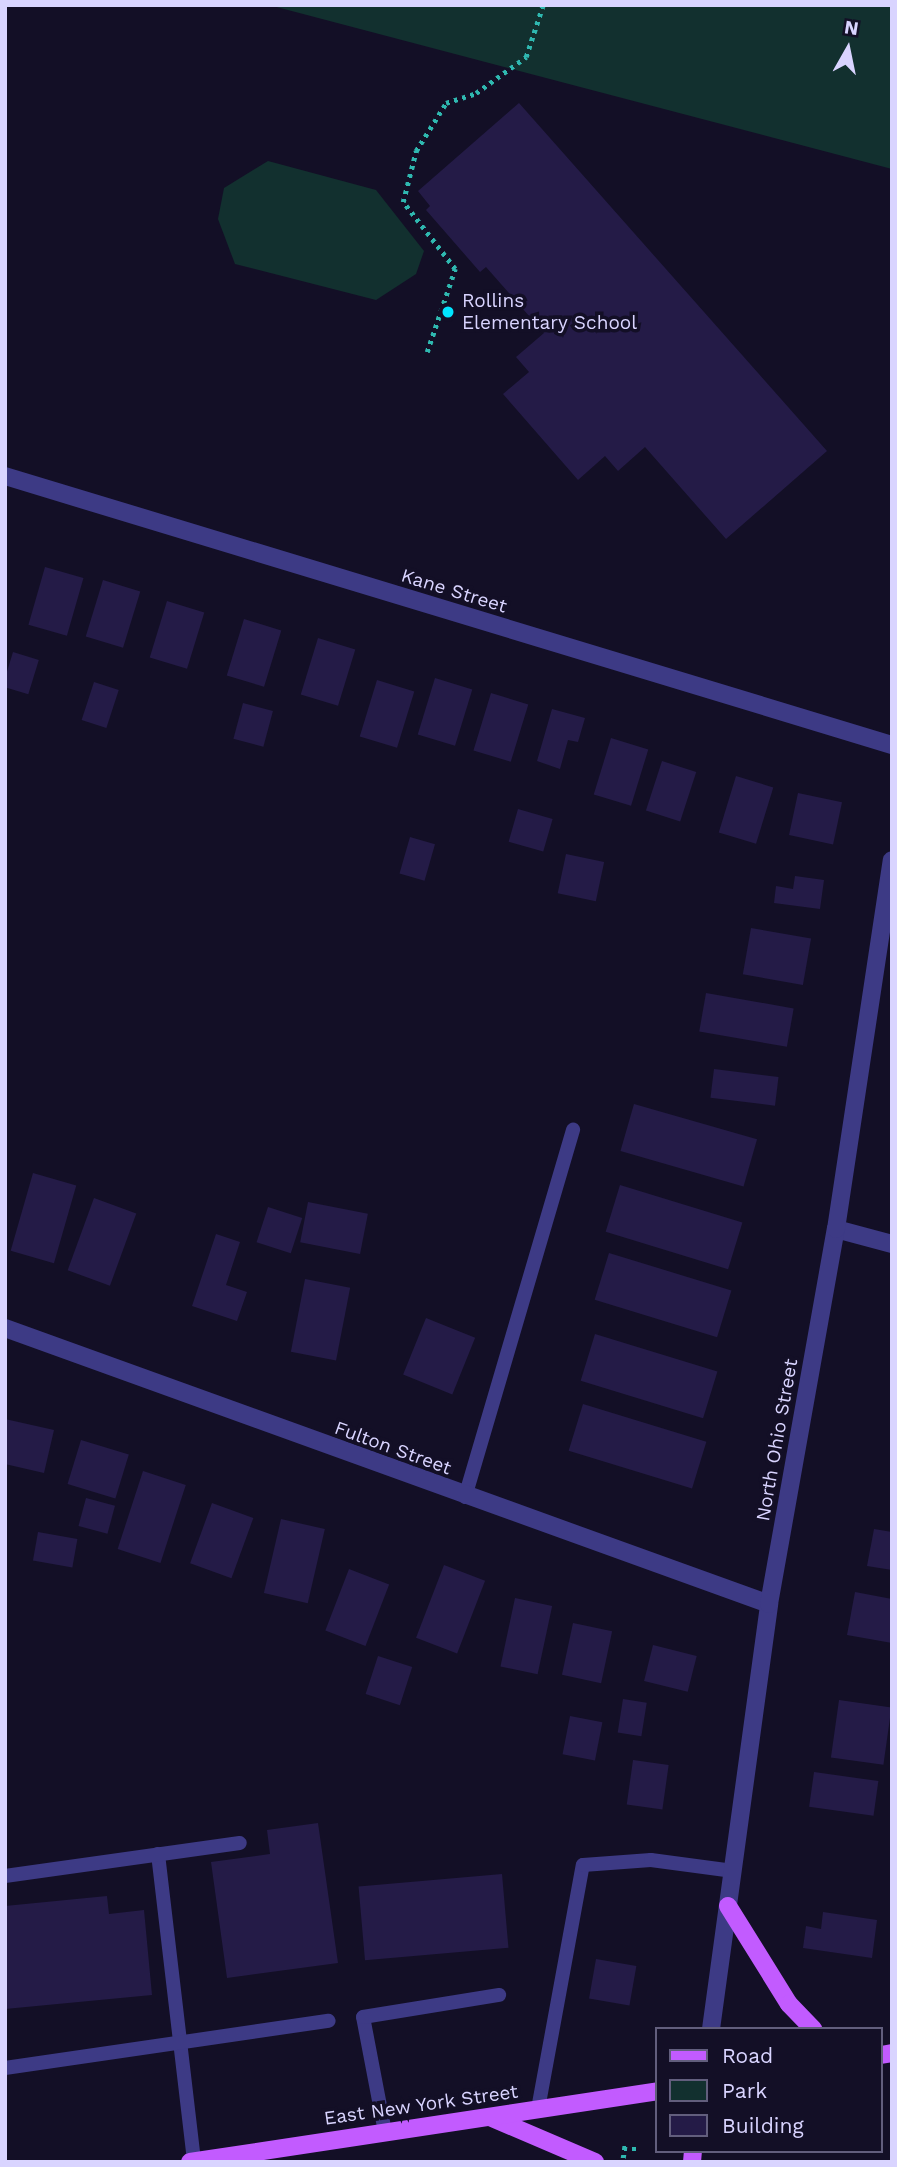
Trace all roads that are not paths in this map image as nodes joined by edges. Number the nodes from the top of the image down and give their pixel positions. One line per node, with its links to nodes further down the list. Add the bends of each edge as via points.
1 (5, 476): 2 (street, Kane Street)
2 (892, 745)
3 (892, 860): 5 (street, North Ohio Street)
4 (573, 1130): 8 (lane)
5 (836, 1229): 6 (street); 9 (street, North Ohio Street)
6 (892, 1244)
7 (5, 1328): 8 (street, Fulton Street)
8 (465, 1497): 9 (street, Fulton Street)
9 (769, 1604): 12 (street, North Ohio Street)
10 (240, 1843): 11 (lane)
11 (158, 1854): 13 (lane); 19 (lane)
12 (733, 1871): 14 (street, North Ohio Street); 22 (lane, via 651,1860 583,1865)
13 (5, 1876)
14 (728, 1906): 17 (street, North Ohio Street); 18 (main road, via 789,2004)
15 (499, 1996): 24 (lane, via 363,2017)
16 (329, 2021): 19 (lane)
17 (711, 2027)
18 (811, 2027)
19 (182, 2042): 20 (lane); 25 (lane)
20 (5, 2068)
21 (656, 2091): 22 (main road, East New York Street)
22 (538, 2109): 23 (main road, East New York Street)
23 (488, 2117): 24 (main road, East New York Street); 26 (main road)
24 (385, 2132): 25 (main road, East New York Street)
25 (192, 2161)
26 (594, 2162)

